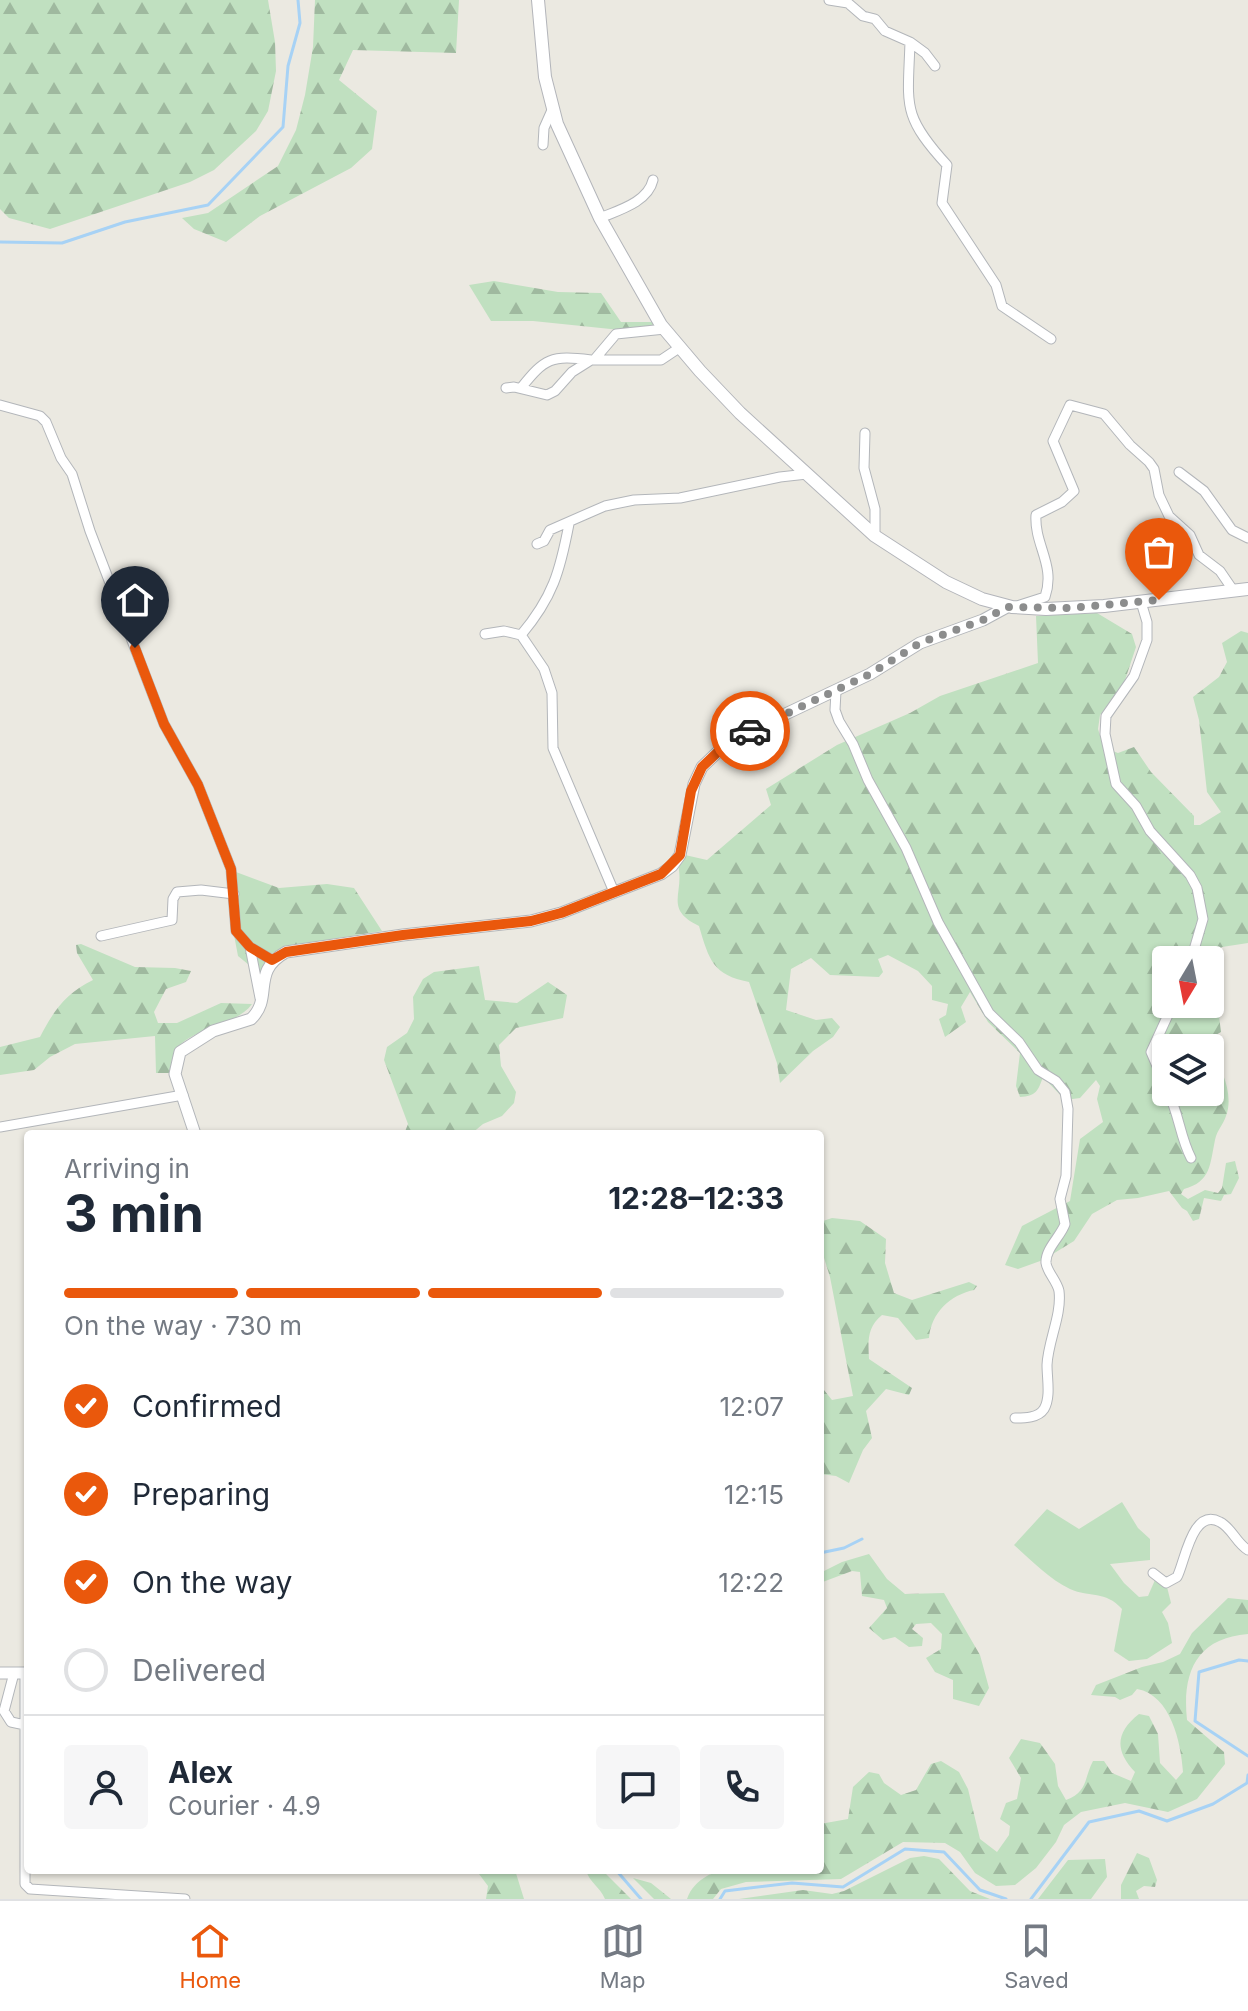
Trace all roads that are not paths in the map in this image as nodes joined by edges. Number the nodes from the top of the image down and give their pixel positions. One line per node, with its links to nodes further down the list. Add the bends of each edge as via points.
1 (538, 0): 5 (main road)
2 (829, 0): 3 (street, via 848,3 885,31)
3 (910, 42): 4 (street); 10 (street, via 907,103 915,127 947,165 942,203 996,285 1002,306)
4 (935, 66)
5 (552, 110): 6 (street); 8 (main road)
6 (543, 145)
7 (653, 180): 8 (street, via 644,196)
8 (600, 218): 9 (main road)
9 (665, 329): 11 (main road); 12 (street, via 616,334)
10 (1051, 339)
11 (679, 348): 12 (street, via 657,361); 18 (main road)
12 (592, 360): 14 (street, via 567,357 545,362); 14 (street, via 547,395)
13 (506, 388): 14 (street)
14 (521, 388)
15 (0, 405): 31 (street, via 40,416 72,474 164,724 198,785 231,869)
16 (865, 433): 20 (street, via 864,468 875,509)
17 (1179, 472): 21 (street, via 1204,491 1232,530)
18 (807, 474): 19 (street, via 605,506); 20 (main road)
19 (569, 524): 22 (street, via 550,530); 28 (street, via 548,596)
20 (875, 536): 26 (main road, via 946,582)
21 (1248, 538)
22 (537, 544)
23 (1248, 589): 24 (main road)
24 (1233, 590): 25 (main road); 26 (street, via 1169,516 1149,462 1104,414 1070,405 1053,441 1074,491 1036,515 1049,585 1045,597)
25 (1141, 602): 26 (main road); 33 (street, via 1147,640 1134,676 1104,727 1116,784 1197,888 1203,919)
26 (1009, 607): 29 (street, via 920,643)
27 (485, 634): 28 (street)
28 (521, 635): 30 (street, via 544,669 552,693 553,748)
29 (836, 691): 30 (street, via 716,753 694,784 677,860 661,874); 42 (street, via 839,721 981,1000 1067,1098 1066,1176 1060,1199 1065,1224 1046,1263 1059,1289 1047,1397 1039,1414)
30 (614, 892): 35 (street, via 531,921 286,952)
31 (234, 894): 32 (street, via 177,892 172,920); 34 (street, via 236,931)
32 (101, 936)
33 (1195, 946)
34 (250, 947): 35 (street); 36 (street)
35 (272, 960): 36 (street)
36 (261, 1003): 37 (street, via 251,1019 213,1031 180,1052 175,1074)
37 (183, 1095): 39 (street); 40 (street)
38 (1175, 1106): 41 (street)
39 (0, 1127)
40 (194, 1130)
41 (1191, 1158)
42 (1015, 1418)
43 (1248, 1550): 44 (street, via 1224,1524 1208,1521 1195,1530 1177,1577 1166,1583)
44 (1153, 1573)
45 (0, 1673): 46 (street)
46 (22, 1673): 47 (street); 48 (street, via 4,1711 11,1722)
47 (24, 1708)
48 (24, 1725)
49 (25, 1874): 50 (street, via 30,1889)
50 (185, 1899)

